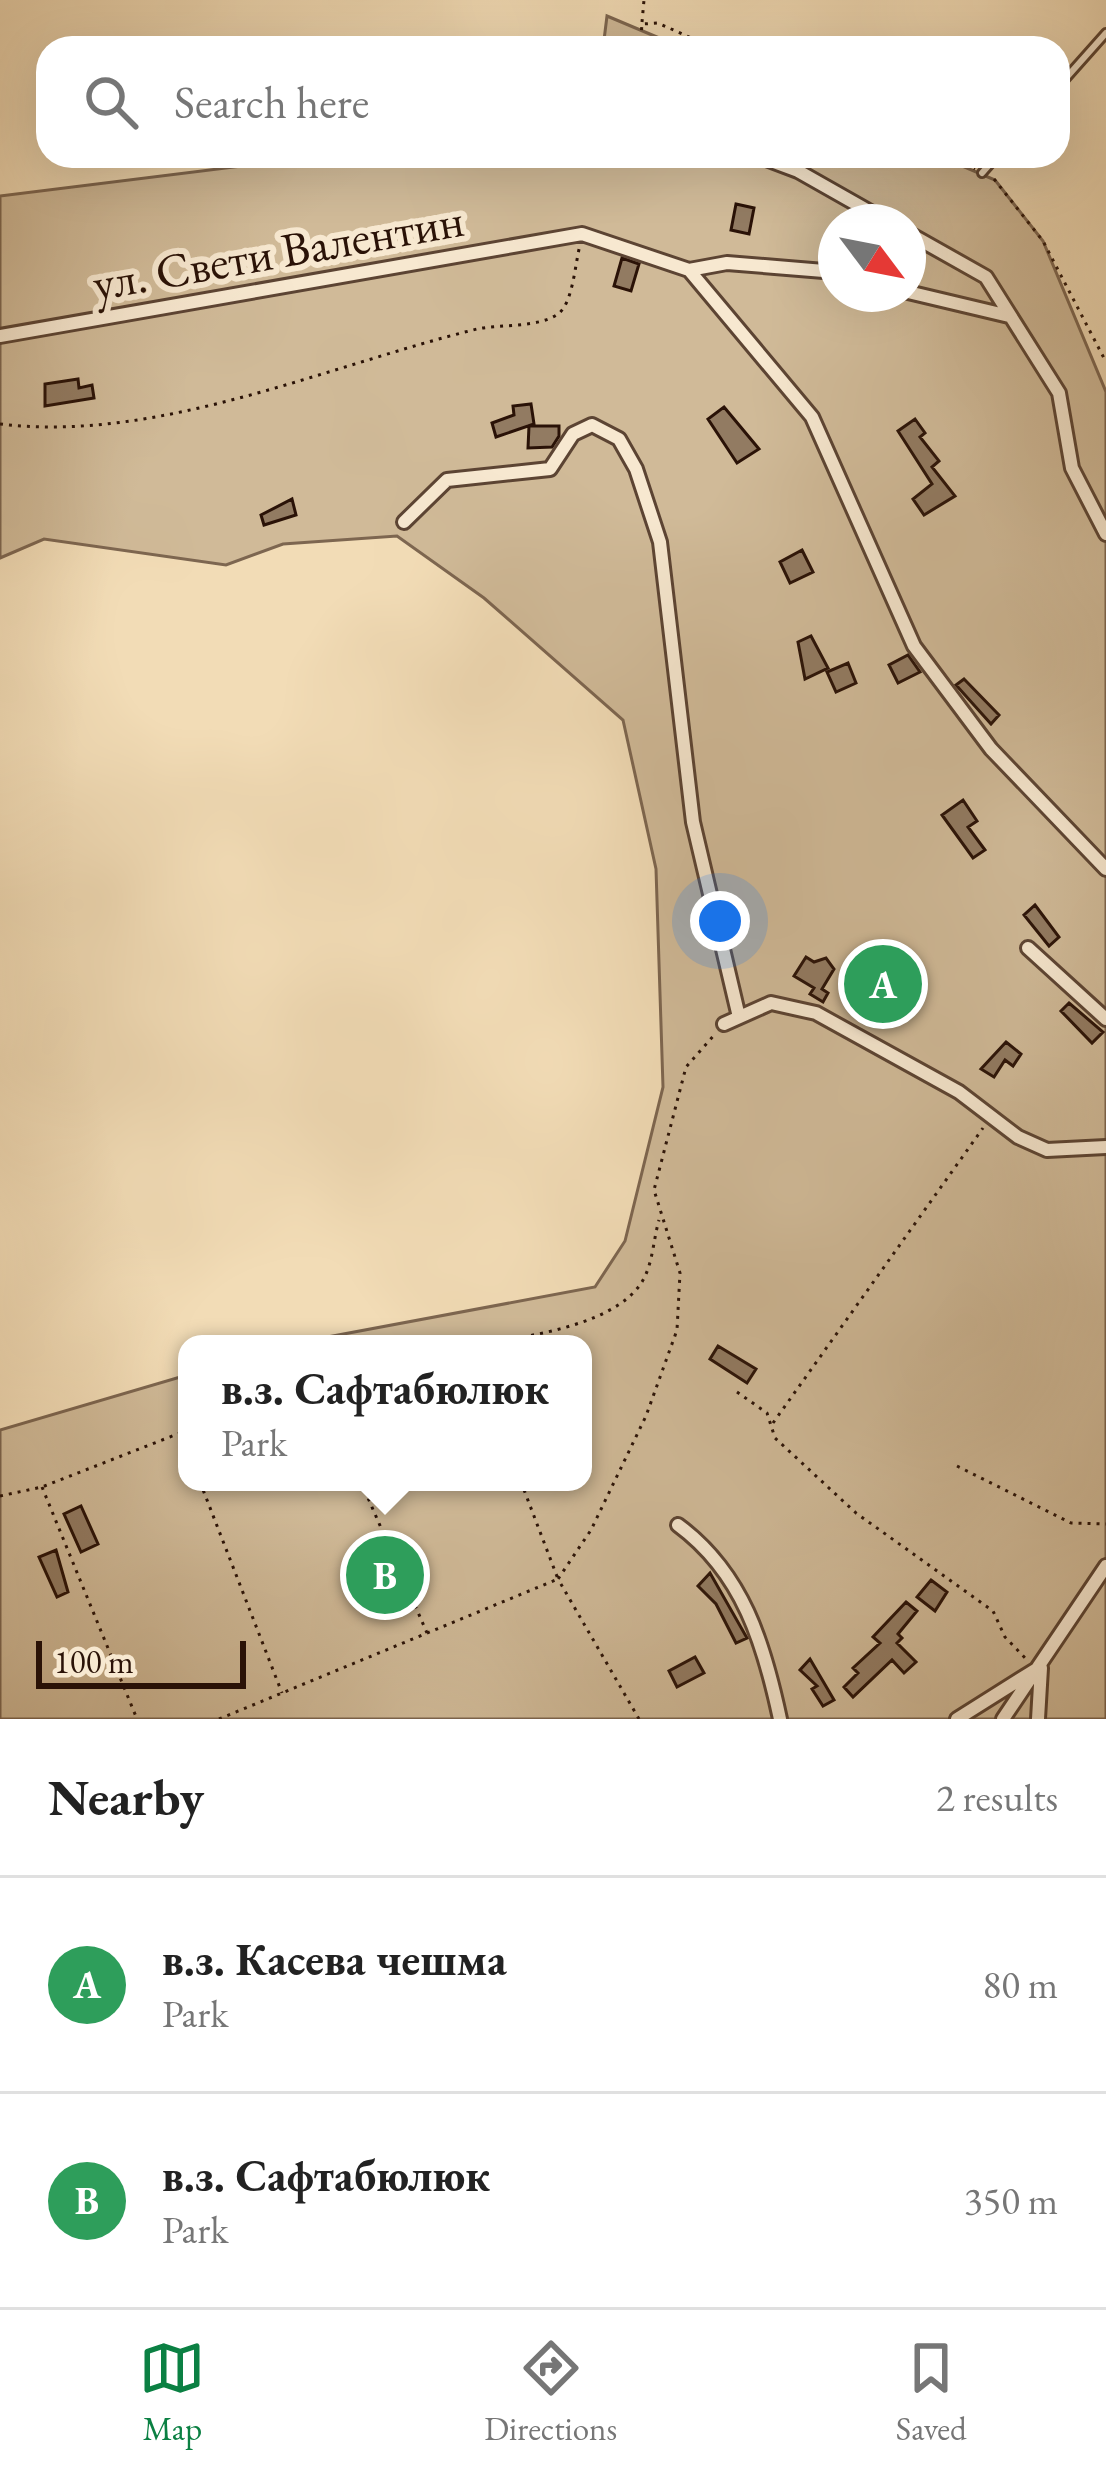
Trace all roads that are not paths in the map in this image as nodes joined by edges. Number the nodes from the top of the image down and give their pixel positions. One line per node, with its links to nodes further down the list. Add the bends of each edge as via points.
1 (1106, 34): 2 (lane)
2 (1070, 74)
3 (790, 168): 6 (street)
4 (986, 168): 5 (lane)
5 (982, 173)
6 (856, 204)
7 (926, 243): 11 (street, via 986,277)
8 (689, 269): 9 (street, via 727,263); 12 (street, ул. Свети Валентин, via 582,234); 15 (street, via 812,417 914,646 991,749)
9 (818, 271)
10 (926, 296): 11 (street)
11 (1009, 316): 14 (street, via 1059,393 1072,468)
12 (0, 336)
13 (404, 522): 17 (street, via 447,480 550,469 573,434 592,425 619,439 661,542 693,822)
14 (1106, 534)
15 (1106, 869)
16 (1028, 948): 18 (street)
17 (739, 1018): 19 (street); 20 (street, via 772,1003 816,1013 1047,1150)
18 (1106, 1019)
19 (724, 1024)
20 (1106, 1147)
21 (678, 1525): 24 (street, via 753,1617)
22 (1106, 1565): 23 (street)
23 (1041, 1666): 25 (street); 26 (street); 27 (street)
24 (780, 1719)
25 (957, 1719)
26 (1003, 1719)
27 (1038, 1719)

